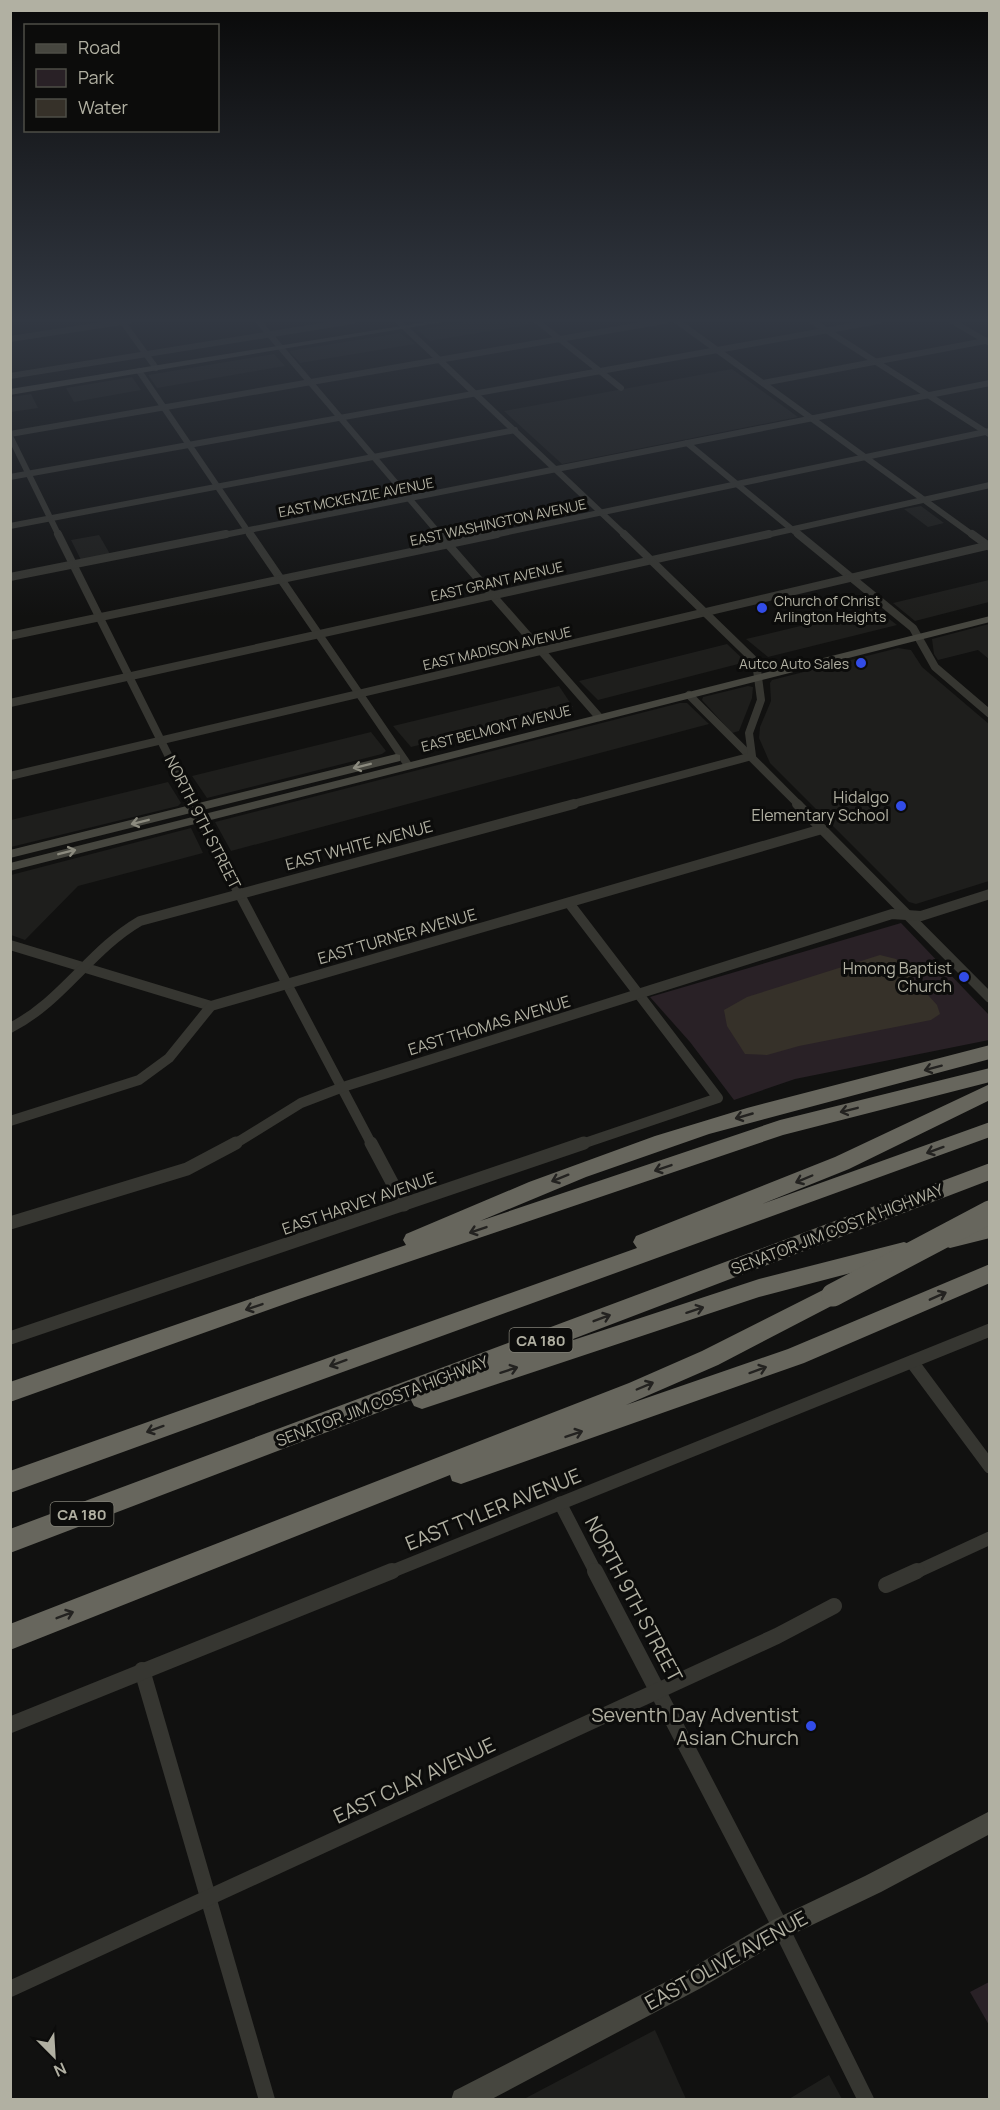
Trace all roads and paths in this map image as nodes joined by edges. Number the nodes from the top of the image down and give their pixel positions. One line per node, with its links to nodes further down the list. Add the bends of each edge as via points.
1 (95, 419): 11 (street)
2 (171, 419): 13 (street)
3 (326, 419): 13 (street)
4 (341, 419): 14 (street)
5 (504, 419): 9 (street)
6 (810, 419): 12 (street, EAST MCKENZIE AVENUE)
7 (812, 419): 15 (street)
8 (969, 419): 10 (street)
9 (515, 430): 14 (street); 16 (street)
10 (989, 432): 15 (street, EAST WASHINGTON AVENUE)
11 (10, 435): 17 (street, NORTH 9TH STREET)
12 (687, 443): 16 (street, EAST MCKENZIE AVENUE); 19 (street)
13 (188, 445): 17 (street); 21 (street)
14 (373, 457): 21 (street); 22 (street)
15 (866, 457): 19 (street, EAST WASHINGTON AVENUE); 23 (street)
16 (557, 469): 22 (street, EAST MCKENZIE AVENUE); 24 (street)
17 (29, 474): 18 (street); 25 (street, NORTH 9TH STREET)
18 (10, 477)
19 (737, 484): 24 (street, EAST WASHINGTON AVENUE); 27 (street)
20 (990, 485): 23 (street, EAST GRANT AVENUE)
21 (216, 486): 25 (street); 28 (street)
22 (410, 498): 28 (street, EAST MCKENZIE AVENUE); 29 (street)
23 (924, 500): 27 (street, EAST GRANT AVENUE); 30 (street)
24 (602, 513): 29 (street, EAST WASHINGTON AVENUE); 31 (street)
25 (51, 518): 26 (street); 32 (street, NORTH 9TH STREET)
26 (10, 526)
27 (792, 529): 31 (street, EAST GRANT AVENUE); 34 (street)
28 (247, 531): 32 (street, EAST MCKENZIE AVENUE); 35 (street)
29 (450, 544): 35 (street, EAST WASHINGTON AVENUE); 36 (street)
30 (989, 546): 34 (street, EAST MADISON AVENUE)
31 (650, 561): 36 (street, EAST GRANT AVENUE); 38 (street)
32 (73, 565): 33 (street, EAST MCKENZIE AVENUE); 39 (street, NORTH 9TH STREET)
33 (10, 578)
34 (851, 578): 38 (street, EAST MADISON AVENUE); 41 (street)
35 (281, 579): 39 (street, EAST WASHINGTON AVENUE); 42 (street)
36 (494, 595): 42 (street, EAST GRANT AVENUE); 44 (street)
37 (990, 609): 41 (main road, EAST BELMONT AVENUE)
38 (704, 613): 44 (street, EAST MADISON AVENUE); 45 (street, via 736,640)
39 (98, 618): 43 (street, EAST WASHINGTON AVENUE); 46 (street, NORTH 9TH STREET)
40 (990, 619): 41 (main road, EAST BELMONT AVENUE)
41 (915, 633): 45 (main road, EAST BELMONT AVENUE); 51 (street, via 934,669)
42 (318, 634): 46 (street, EAST GRANT AVENUE); 47 (street)
43 (10, 636)
44 (540, 651): 47 (street, EAST MADISON AVENUE); 50 (street)
45 (759, 672): 48 (main road, EAST BELMONT AVENUE); 50 (main road, EAST BELMONT AVENUE); 53 (street, via 761,700 749,734)
46 (129, 676): 49 (street, EAST GRANT AVENUE); 52 (street, NORTH 9TH STREET)
47 (358, 694): 52 (street, EAST MADISON AVENUE); 54 (street)
48 (689, 694): 50 (main road, EAST BELMONT AVENUE); 53 (street, via 740,749)
49 (10, 703)
50 (596, 713): 54 (main road, EAST BELMONT AVENUE)
51 (990, 714)
52 (162, 740): 55 (street, EAST MADISON AVENUE); 56 (street, NORTH 9TH STREET)
53 (752, 756): 57 (street); 60 (street, EAST WHITE AVENUE)
54 (405, 761): 56 (main road, EAST BELMONT AVENUE)
55 (10, 776)
56 (199, 813): 58 (main road, EAST BELMONT AVENUE, one-way to 58); 59 (main road, EAST BELMONT AVENUE, one-way to 56); 60 (street, NORTH 9TH STREET)
57 (822, 829): 62 (street, EAST TURNER AVENUE); 63 (street)
58 (10, 854)
59 (10, 867)
60 (240, 893): 65 (street, EAST WHITE AVENUE, via 127,927 105,944); 66 (street, NORTH 9TH STREET)
61 (990, 894): 63 (street, EAST THOMAS AVENUE, via 921,916)
62 (569, 903): 66 (street, EAST TURNER AVENUE); 67 (street)
63 (907, 915): 67 (street, EAST THOMAS AVENUE, via 892,914); 68 (street)
64 (10, 945): 65 (street)
65 (85, 968): 69 (street); 70 (street, EAST WHITE AVENUE, via 49,1005)
66 (287, 984): 69 (street, EAST TURNER AVENUE); 73 (street, NORTH 9TH STREET)
67 (639, 994): 73 (street, EAST THOMAS AVENUE); 78 (street, EAST HARVEY AVENUE, via 718,1098)
68 (990, 998)
69 (211, 1006): 75 (street, via 169,1059 139,1080)
70 (10, 1029)
71 (990, 1052): 83 (highway, one-way to 83, via 747,1115 635,1150)
72 (990, 1075): 83 (highway, one-way to 83, via 780,1128)
73 (343, 1087): 78 (street, NORTH 9TH STREET); 80 (street, EAST THOMAS AVENUE, via 302,1102 187,1169)
74 (990, 1091): 86 (highway, one-way to 86, via 842,1163)
75 (10, 1121)
76 (990, 1129): 86 (highway, CA 180, one-way to 86, via 614,1267)
77 (990, 1171): 91 (highway, SENATOR JIM COSTA HIGHWAY / CA 180, one-way to 77)
78 (404, 1205): 85 (street, EAST HARVEY AVENUE)
79 (990, 1212): 95 (highway, one-way to 79, bridge, via 710,1358)
80 (10, 1223)
81 (990, 1229): 91 (highway, one-way to 81, via 759,1288)
82 (990, 1273): 95 (highway, one-way to 82, via 741,1376 839,1339)
83 (291, 1293): 88 (highway, one-way to 88)
84 (990, 1330): 87 (street, EAST TYLER AVENUE)
85 (10, 1338)
86 (393, 1342): 90 (highway, CA 180, one-way to 90)
87 (912, 1362): 89 (street); 92 (street, EAST TYLER AVENUE)
88 (10, 1392)
89 (990, 1467)
90 (10, 1482)
91 (154, 1487): 94 (highway, SENATOR JIM COSTA HIGHWAY / CA 180)
92 (560, 1503): 99 (street, EAST TYLER AVENUE); 100 (street, NORTH 9TH STREET)
93 (990, 1538): 96 (street)
94 (10, 1541)
95 (181, 1570): 98 (highway, one-way to 95)
96 (886, 1585)
97 (834, 1606): 100 (street, EAST CLAY AVENUE)
98 (10, 1637)
99 (142, 1670): 101 (street, EAST TYLER AVENUE); 103 (street)
100 (658, 1691): 103 (street, EAST CLAY AVENUE); 104 (street, NORTH 9TH STREET)
101 (10, 1725)
102 (990, 1822): 104 (main road, EAST OLIVE AVENUE)
103 (208, 1898): 105 (street, EAST CLAY AVENUE); 106 (street)
104 (781, 1928): 107 (main road, EAST OLIVE AVENUE, via 693,1980); 108 (street, NORTH 9TH STREET)
105 (10, 1989)
106 (267, 2100)
107 (463, 2100)
108 (866, 2100)

